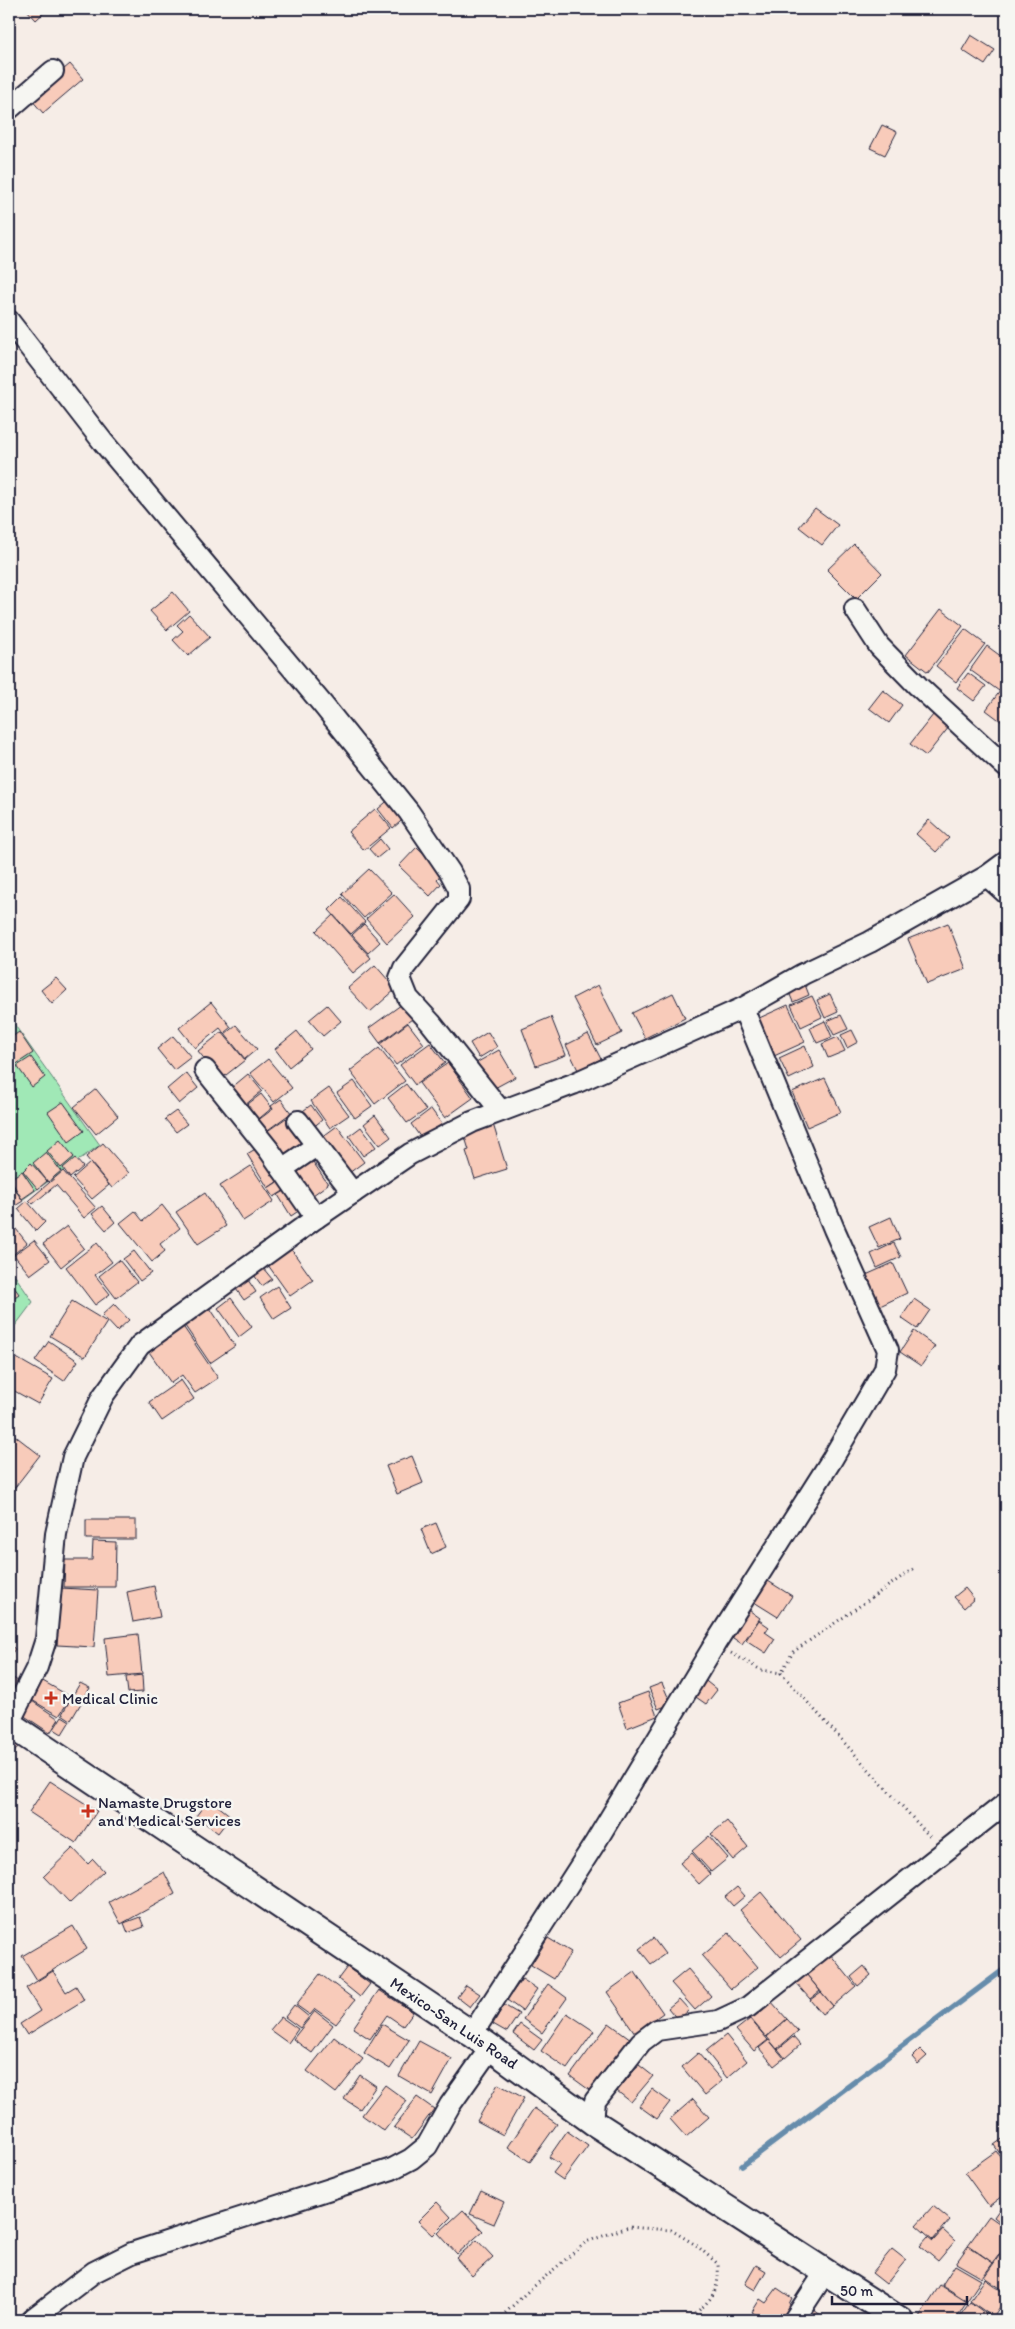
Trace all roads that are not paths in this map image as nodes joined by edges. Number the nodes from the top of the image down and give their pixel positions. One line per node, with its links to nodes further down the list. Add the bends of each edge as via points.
1 (53, 72): 2 (street)
2 (9, 109)
3 (9, 321): 11 (street, via 109,449 354,743 409,812 450,872 459,889 459,899 404,968 400,978 408,998)
4 (855, 609): 5 (street, via 879,646)
5 (1006, 768)
6 (1006, 862): 7 (street)
7 (987, 876): 8 (street); 9 (street)
8 (1006, 893)
9 (743, 1008): 11 (street, via 573,1084); 19 (street, via 888,1350 885,1369 595,1843)
10 (205, 1070): 14 (street)
11 (500, 1110): 15 (street, via 410,1154)
12 (298, 1121): 13 (street)
13 (316, 1146): 14 (street); 15 (street)
14 (282, 1169): 16 (street)
15 (353, 1193): 16 (street)
16 (316, 1218): 17 (street, via 140,1345 103,1396 73,1457 56,1534 42,1654)
17 (9, 1724): 19 (main road, Mexico-San Luis Road)
18 (1006, 1802): 20 (street, via 748,2007 718,2021 657,2030 641,2042 594,2101)
19 (482, 2041): 20 (main road, Mexico-San Luis Road); 22 (street, via 427,2146 411,2159 392,2169 132,2253 94,2272)
20 (594, 2122): 21 (main road, Mexico-San Luis Road)
21 (826, 2271): 23 (street); 24 (main road, Mexico-San Luis Road)
22 (31, 2320)
23 (794, 2320)
24 (900, 2320)

